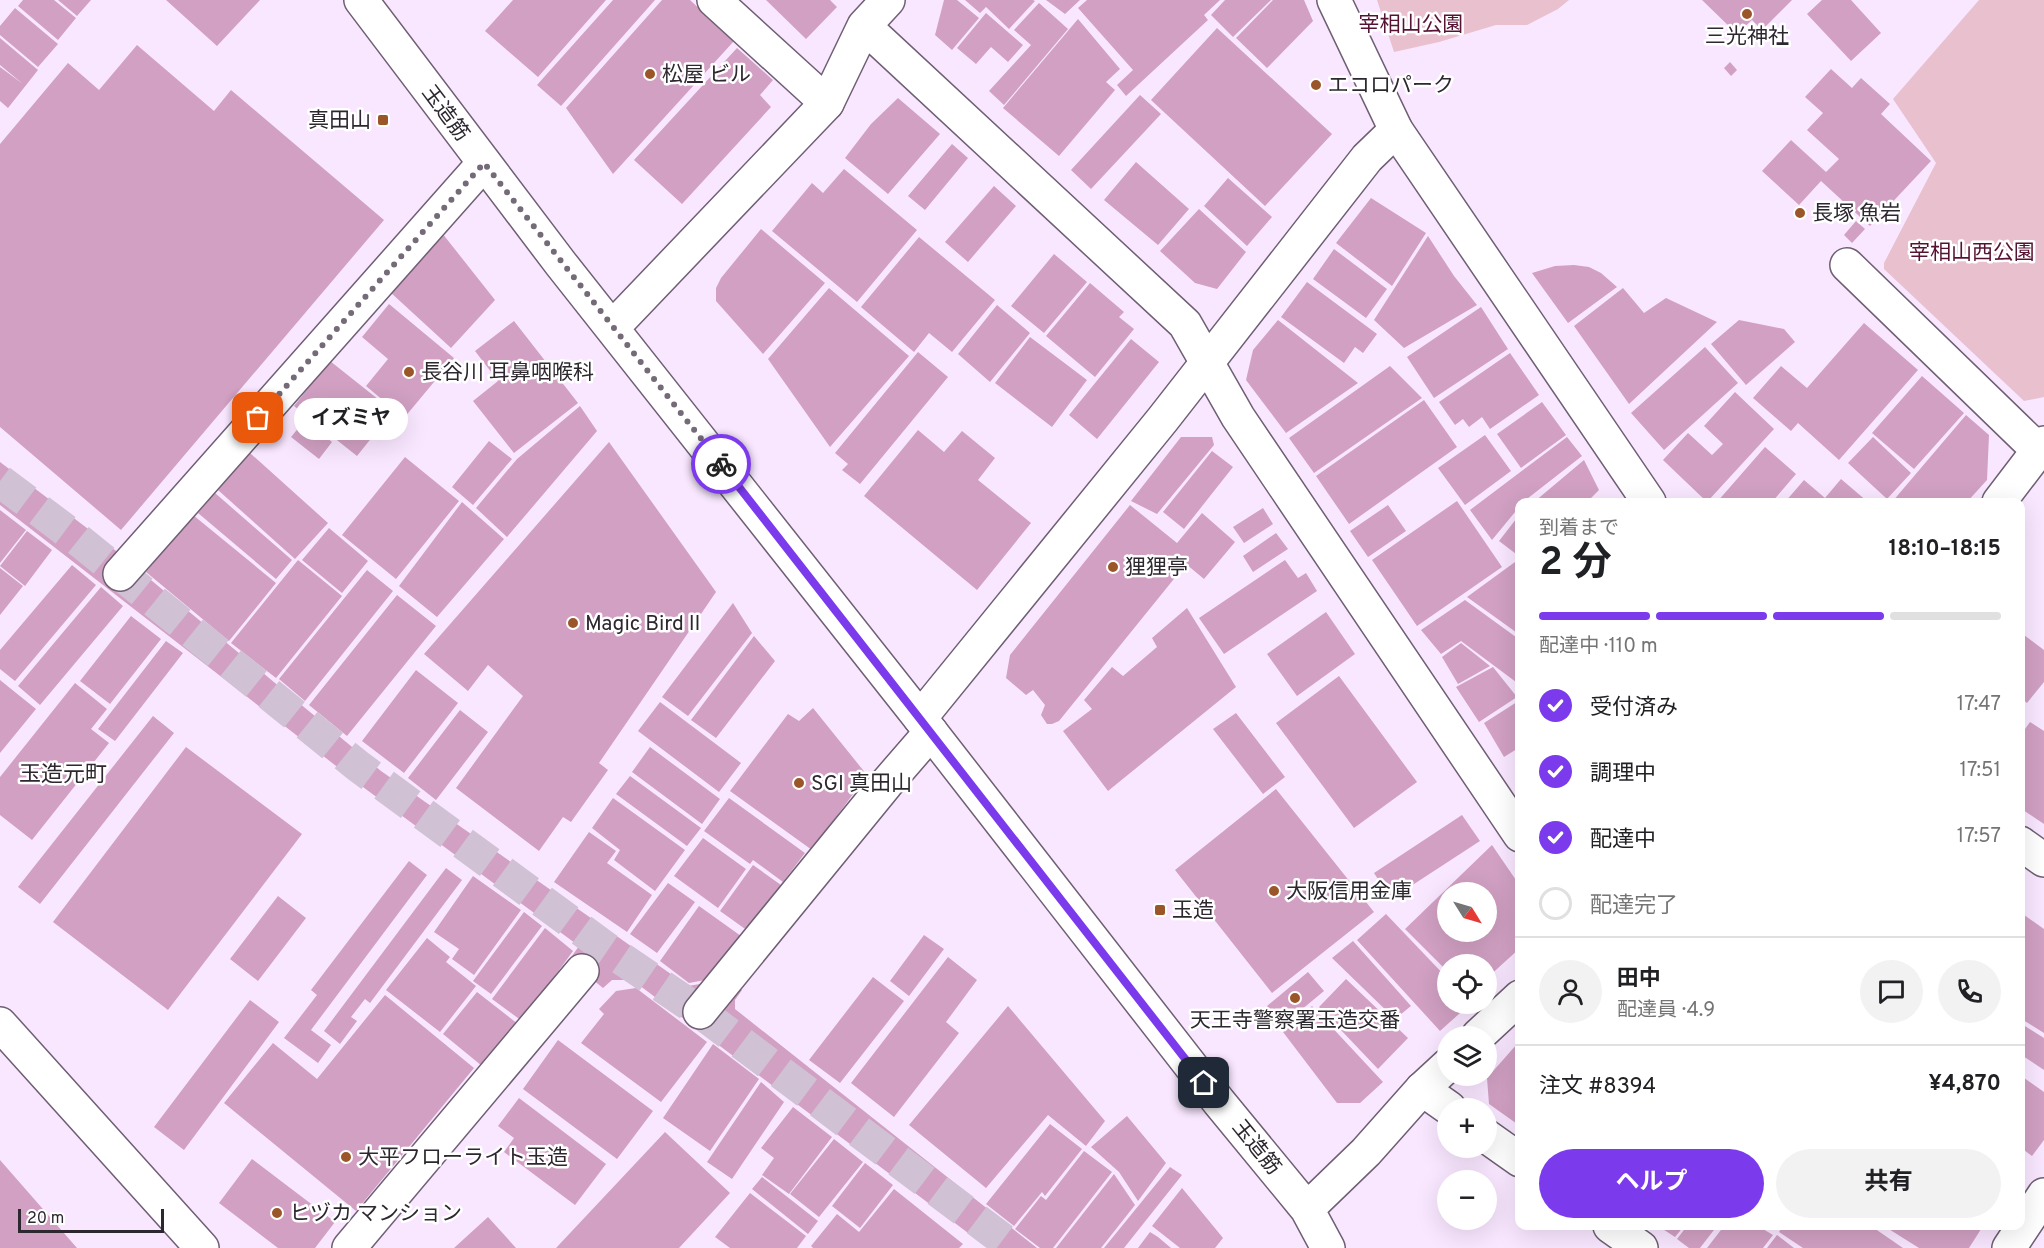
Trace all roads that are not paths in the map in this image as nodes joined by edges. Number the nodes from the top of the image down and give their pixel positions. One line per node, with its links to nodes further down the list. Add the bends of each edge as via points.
1 (361, 0): 8 (street, 玉造筋)
2 (714, 0): 6 (street)
3 (888, 0): 5 (street)
4 (1334, 0): 7 (street)
5 (864, 26): 6 (street); 11 (street, via 1185,324)
6 (827, 103): 10 (street)
7 (1396, 130): 11 (street, via 1367,158); 13 (street)
8 (484, 163): 10 (street, 玉造筋); 15 (street)
9 (1848, 265): 12 (street)
10 (613, 327): 16 (street, 玉造筋)
11 (1206, 363): 16 (street); 17 (street, via 1238,417)
12 (2042, 450): 14 (street)
13 (1646, 498)
14 (2003, 498)
15 (120, 574)
16 (926, 725): 22 (street, via 886,784); 31 (street, 玉造筋)
17 (1515, 828)
18 (2025, 847): 19 (street)
19 (2044, 860)
20 (582, 971): 36 (street)
21 (1515, 1002): 24 (street)
22 (700, 1012)
23 (0, 1024): 35 (street)
24 (1489, 1026)
25 (1437, 1075): 26 (street)
26 (1422, 1089): 27 (street); 31 (street, via 1366,1152)
27 (1437, 1100)
28 (1497, 1144): 29 (street)
29 (1515, 1156)
30 (2044, 1195): 32 (street)
31 (1307, 1209): 37 (street, 玉造筋)
32 (2025, 1224)
33 (1616, 1230): 38 (street)
34 (2021, 1230): 39 (street)
35 (202, 1248)
36 (349, 1248)
37 (1328, 1248)
38 (1641, 1248)
39 (2009, 1248)

